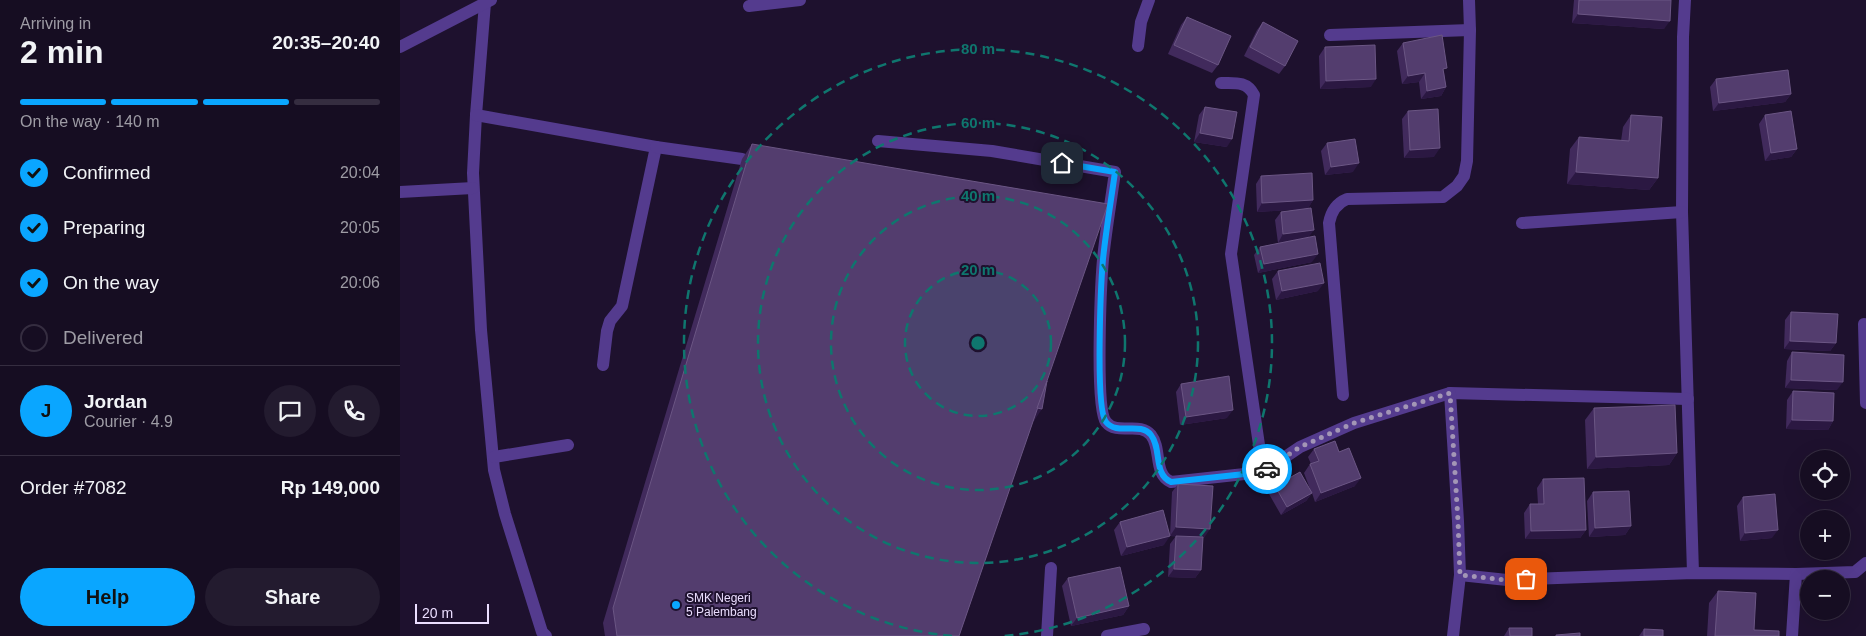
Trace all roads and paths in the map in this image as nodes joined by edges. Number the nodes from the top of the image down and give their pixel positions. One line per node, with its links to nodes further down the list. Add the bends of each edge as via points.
1 (800, 0): 6 (street)
2 (1149, 0): 9 (street, via 1141,22)
3 (1469, 0): 7 (street)
4 (1685, 0): 18 (street)
5 (488, 2): 10 (street); 12 (street)
6 (749, 6)
7 (1470, 30): 8 (street); 23 (street, via 1467,161 1464,176 1457,186 1443,197 1347,200 1330,215)
8 (1330, 36)
9 (1138, 46)
10 (400, 47)
11 (1221, 83): 28 (street, via 1241,83 1249,86 1254,95 1231,254)
12 (476, 115): 14 (street); 16 (street)
13 (878, 141): 28 (street, via 992,151 1115,172 1103,260 1100,384 1104,418 1113,428 1149,432 1162,474 1171,482)
14 (656, 148): 15 (street); 21 (street, via 622,306 610,321)
15 (742, 159)
16 (473, 188): 17 (street); 27 (street, via 481,330)
17 (400, 192)
18 (1682, 212): 19 (street); 24 (street)
19 (1522, 223)
20 (1864, 324): 25 (street)
21 (603, 365)
22 (1450, 393): 24 (street); 28 (street, via 1354,423 1300,447); 33 (street)
23 (1343, 396)
24 (1688, 399): 31 (street)
25 (1866, 403)
26 (568, 445): 27 (street)
27 (494, 457): 35 (street, via 505,514)
28 (1263, 472)
29 (1866, 563): 32 (street, via 1854,572)
30 (1051, 568): 36 (street)
31 (1693, 573): 32 (street); 33 (street, via 1507,580)
32 (1796, 574): 39 (street)
33 (1460, 575): 38 (street)
34 (1144, 629): 37 (street)
35 (540, 635)
36 (1047, 636)
37 (1107, 636)
38 (1453, 636)
39 (1792, 636)

